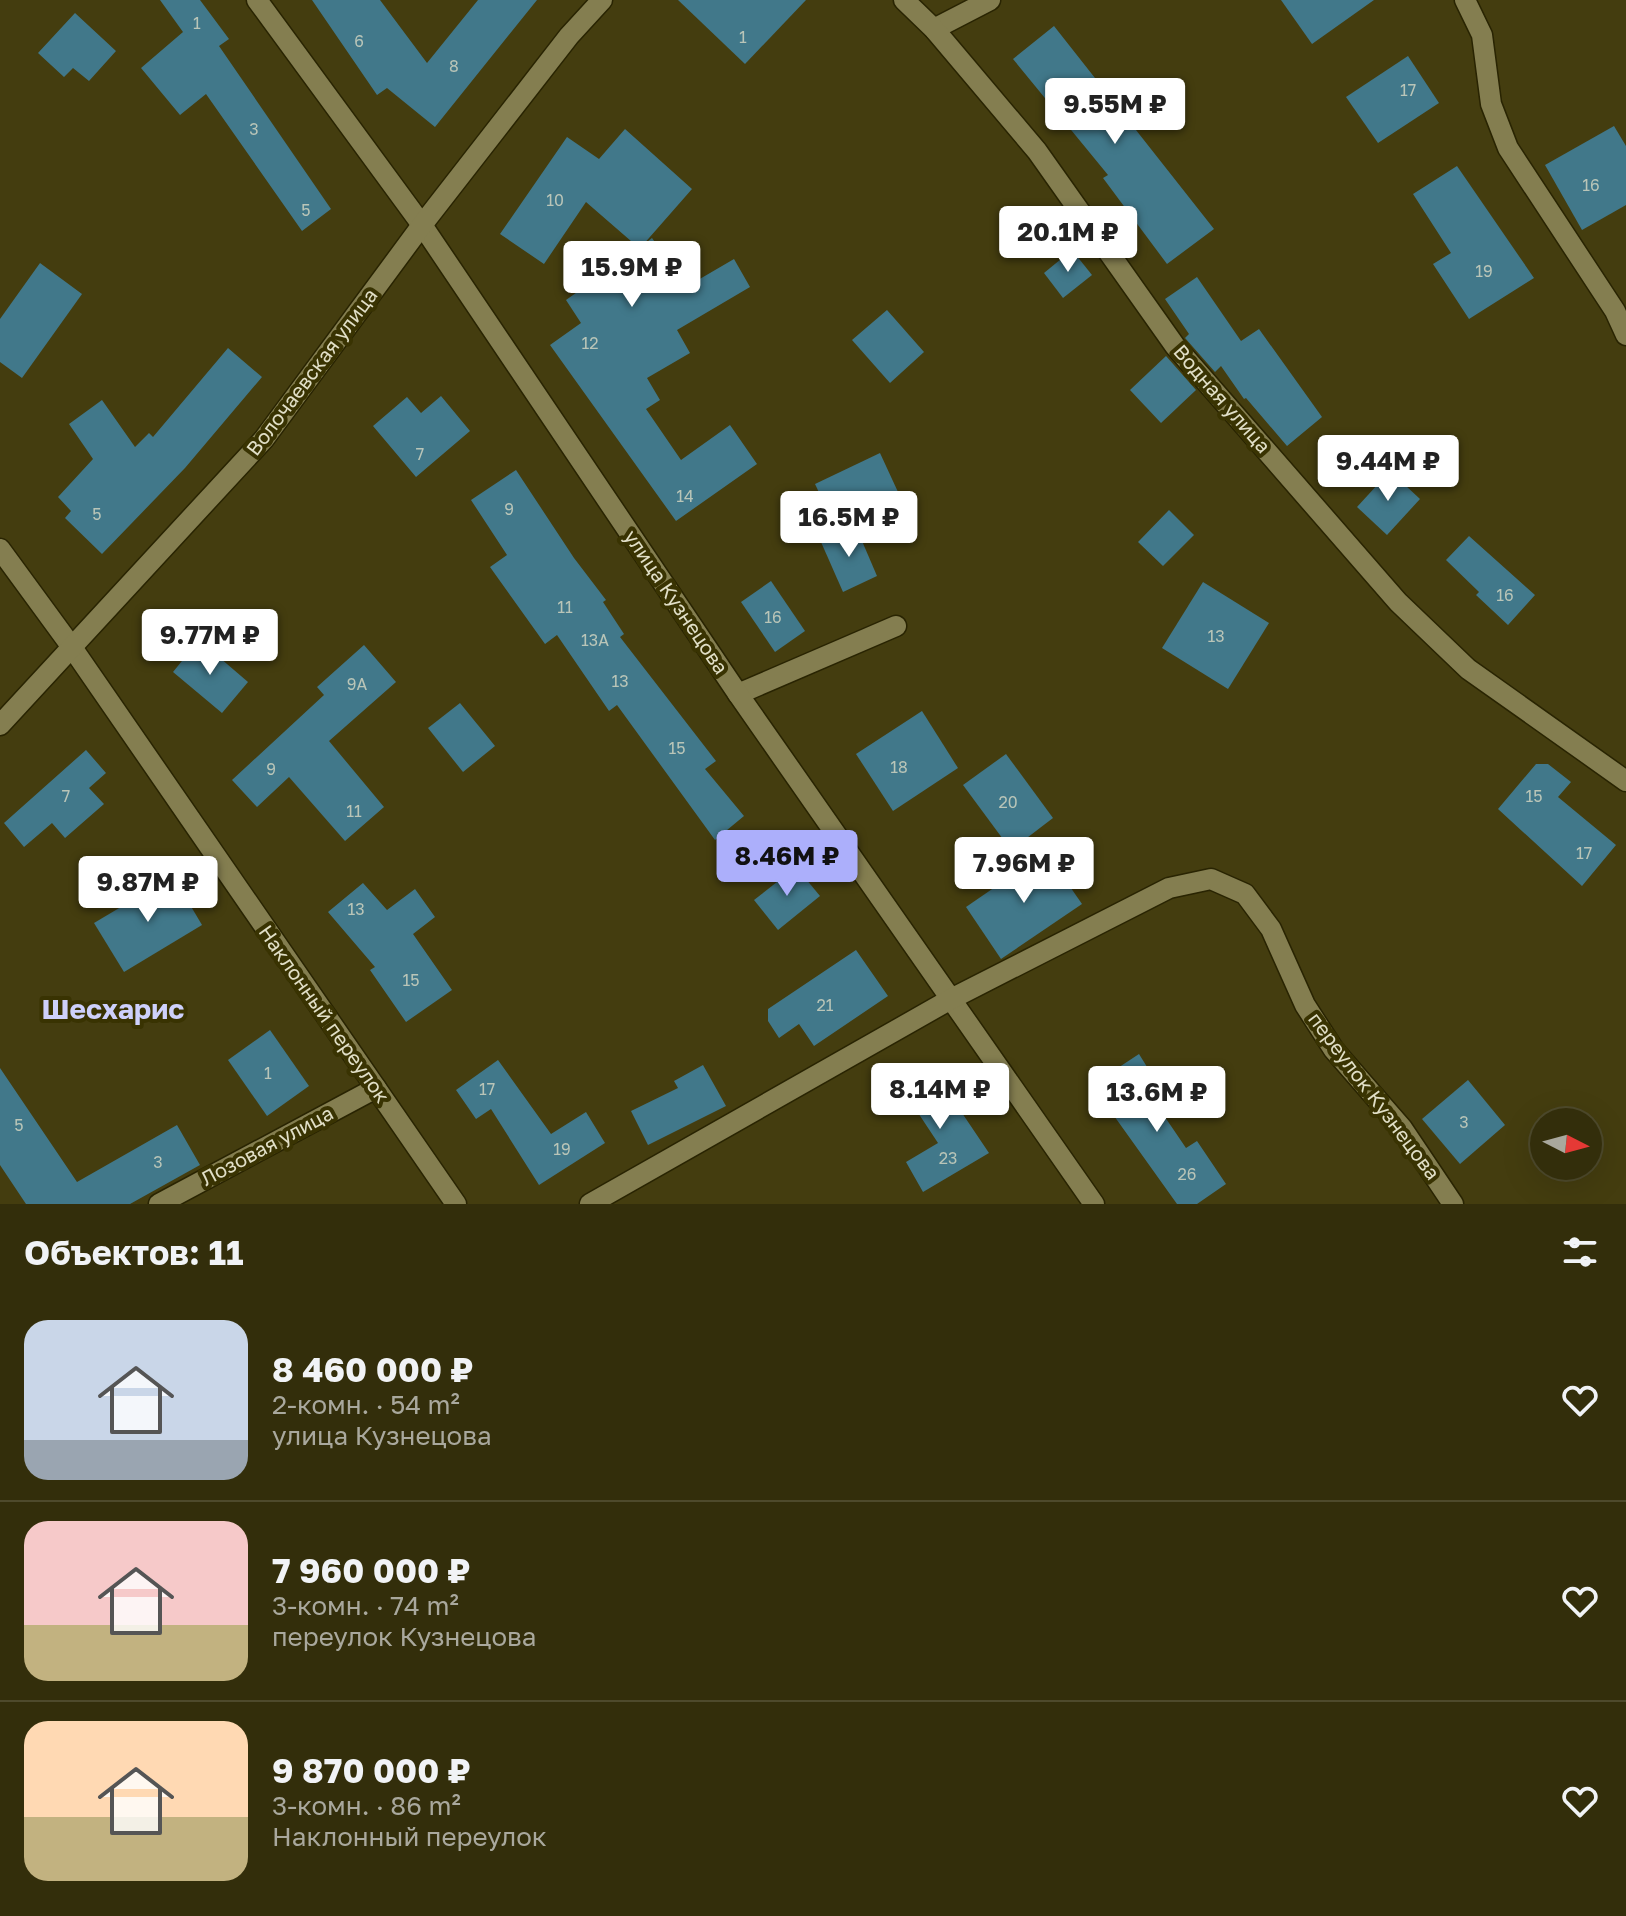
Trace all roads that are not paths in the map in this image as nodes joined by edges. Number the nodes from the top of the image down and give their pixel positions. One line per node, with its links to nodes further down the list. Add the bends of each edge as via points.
1 (257, 0): 7 (street, улица Кузнецова)
2 (602, 0): 7 (street, Волочаевская улица)
3 (904, 0): 6 (street, Водная улица)
4 (990, 0): 6 (street)
5 (1465, 0): 8 (street, via 1482,35 1491,104 1508,148)
6 (934, 29): 14 (street, Водная улица, via 1037,151 1175,346 1398,602 1468,669)
7 (422, 225): 11 (street, Волочаевская улица, via 264,439); 12 (street, улица Кузнецова)
8 (1626, 335)
9 (0, 549): 11 (street, Наклонный переулок)
10 (896, 626): 12 (street)
11 (71, 646): 13 (street, Волочаевская улица); 16 (street, Наклонный переулок)
12 (738, 694): 15 (street, улица Кузнецова)
13 (0, 725)
14 (1626, 781)
15 (951, 999): 19 (street, переулок Кузнецова); 20 (street, улица Кузнецова); 21 (street, переулок Кузнецова, via 1169,888 1211,879 1245,894 1271,929 1319,1027 1402,1128)
16 (376, 1088): 17 (street, Лозовая улица); 18 (street, Наклонный переулок)
17 (159, 1204)
18 (456, 1204)
19 (590, 1204)
20 (1094, 1204)
21 (1453, 1204)

